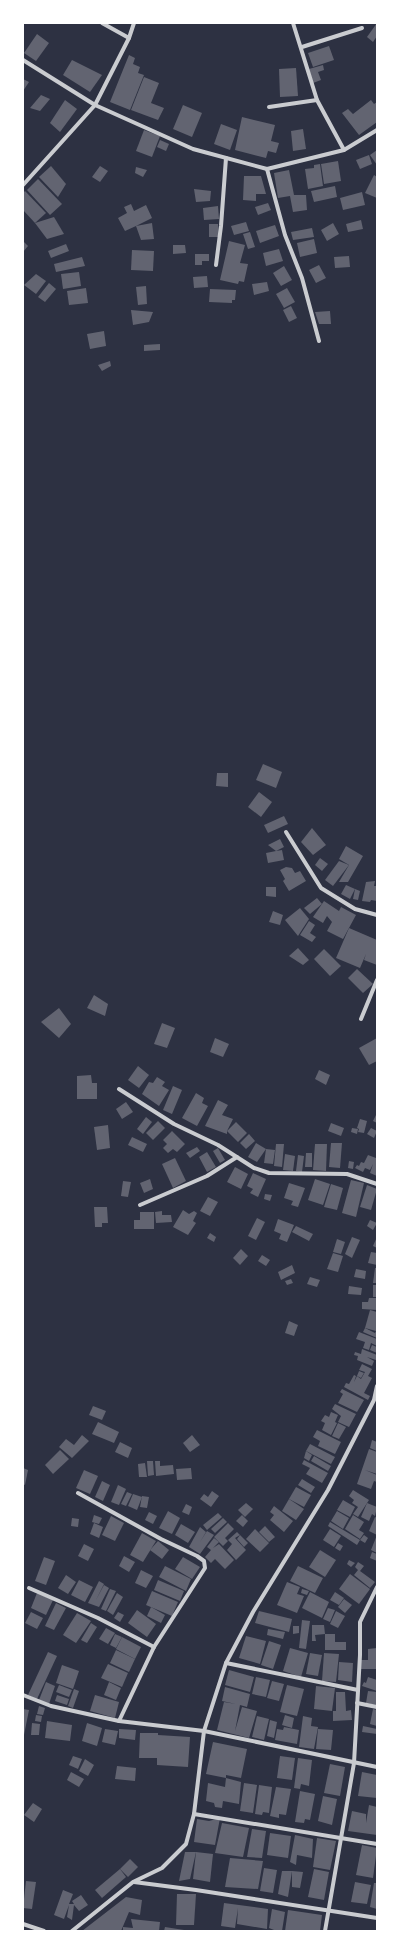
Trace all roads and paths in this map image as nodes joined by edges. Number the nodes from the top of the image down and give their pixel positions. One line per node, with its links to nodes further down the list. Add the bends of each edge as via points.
1 (102, 23): 5 (street)
2 (134, 23): 5 (street)
3 (293, 23): 6 (street)
4 (362, 28): 6 (street)
5 (129, 38): 9 (street)
6 (302, 48): 8 (street)
7 (23, 60): 9 (street)
8 (317, 100): 10 (street); 12 (street)
9 (95, 105): 13 (street, via 193,149); 15 (street)
10 (269, 107)
11 (377, 130): 12 (street)
12 (344, 150): 14 (street)
13 (226, 158): 14 (street); 16 (street)
14 (268, 169): 17 (street, via 285,235 302,278)
15 (23, 185)
16 (216, 265)
17 (319, 341)
18 (286, 832): 19 (street, via 321,888 355,909)
19 (377, 915)
20 (377, 980): 21 (street)
21 (361, 1019)
22 (119, 1089): 23 (street, via 174,1124)
23 (237, 1157): 24 (street, via 254,1168 269,1173 347,1174); 25 (street, via 207,1176)
24 (377, 1184)
25 (140, 1205)
26 (377, 1386): 27 (street)
27 (375, 1400): 32 (street, via 328,1490 253,1612)
28 (78, 1493): 31 (street, via 204,1561 205,1568)
29 (377, 1587): 33 (street, via 360,1622)
30 (29, 1588): 31 (street, via 98,1618)
31 (154, 1647): 37 (street)
32 (226, 1663): 33 (street); 38 (street)
33 (358, 1690): 35 (street)
34 (23, 1695): 37 (street, via 51,1706)
35 (357, 1703): 36 (street); 39 (street)
36 (377, 1707)
37 (119, 1720): 38 (street)
38 (204, 1731): 39 (street); 41 (street)
39 (354, 1764): 40 (street); 42 (street)
40 (377, 1767)
41 (194, 1814): 42 (street); 44 (street, via 186,1844 162,1868)
42 (340, 1838): 43 (street); 45 (street)
43 (377, 1844)
44 (133, 1882): 45 (street); 49 (street)
45 (328, 1910): 46 (street); 50 (street)
46 (377, 1918)
47 (23, 1924): 48 (street)
48 (44, 1931)
49 (72, 1931)
50 (325, 1931)

